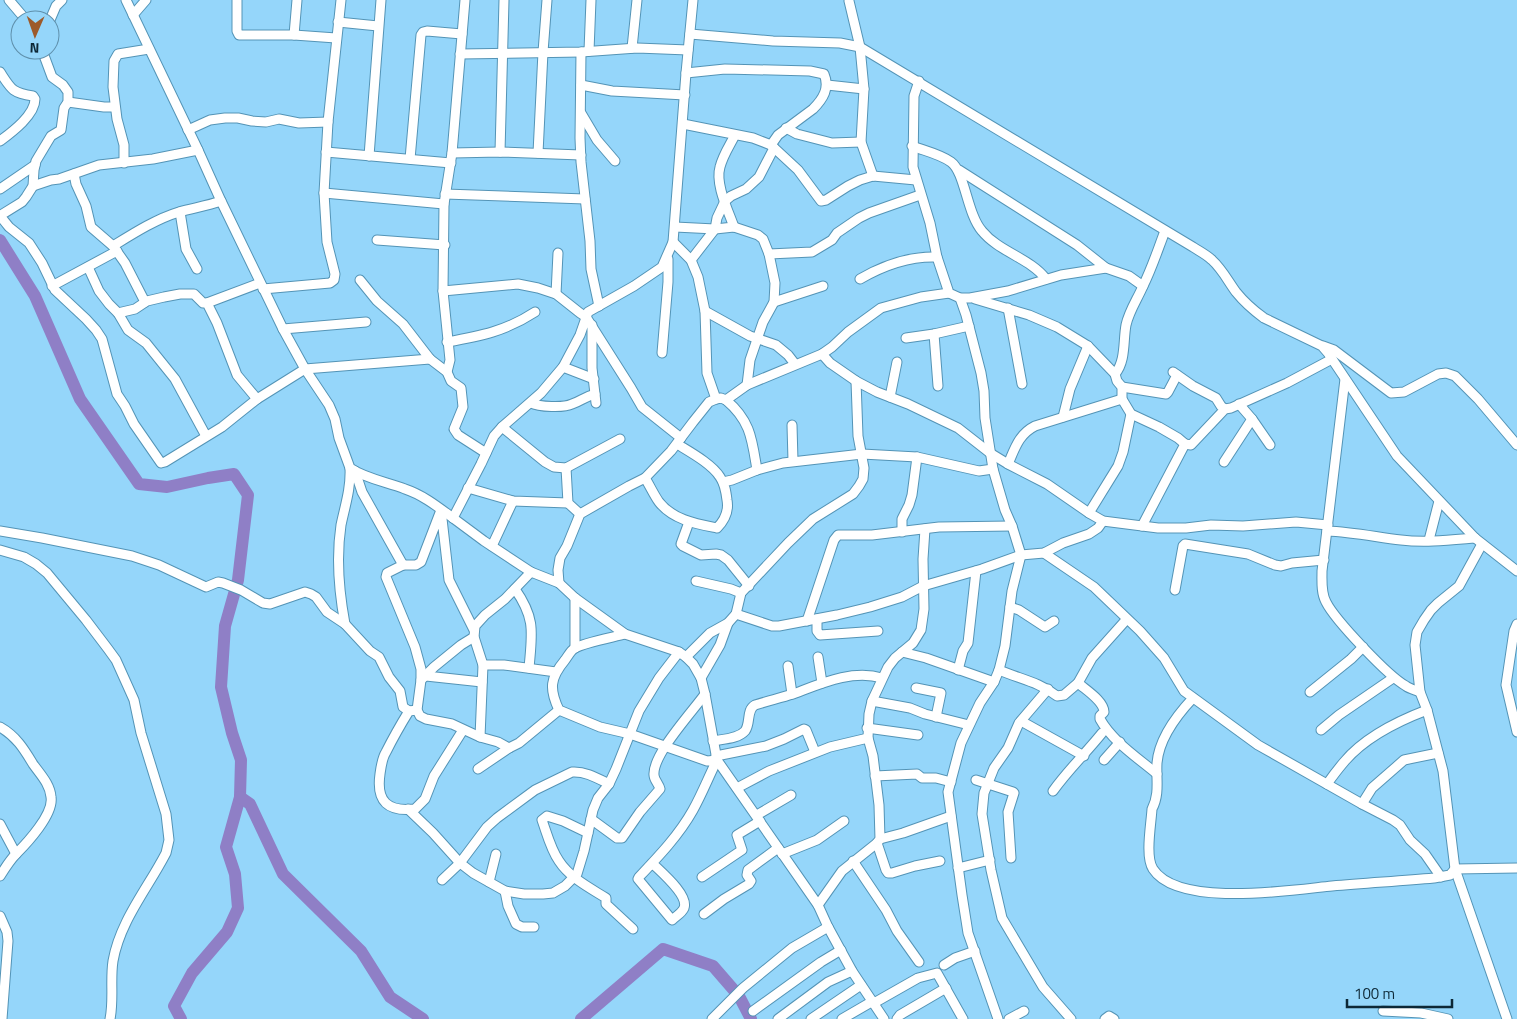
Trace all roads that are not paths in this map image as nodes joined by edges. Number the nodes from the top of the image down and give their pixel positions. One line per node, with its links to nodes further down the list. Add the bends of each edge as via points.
1 (9, 0): 16 (street)
2 (62, 0): 17 (street)
3 (126, 0): 18 (street)
4 (146, 0): 18 (street)
5 (237, 0): 23 (street, via 239,35)
6 (297, 0): 23 (street)
7 (341, 0): 19 (street)
8 (380, 0): 20 (street)
9 (465, 0): 21 (street)
10 (504, 0): 30 (street)
11 (547, 0): 31 (street)
12 (590, 0): 29 (street)
13 (637, 0): 26 (street)
14 (693, 0): 22 (street)
15 (849, 1): 25 (street)
16 (18, 10)
17 (54, 10)
18 (133, 15): 27 (street)
19 (338, 22): 20 (street); 24 (street)
20 (378, 26): 59 (street)
21 (462, 34): 32 (street); 60 (street, via 428,31 421,35)
22 (690, 34): 25 (street); 28 (street)
23 (294, 35): 24 (street)
24 (336, 38): 44 (street)
25 (860, 47): 36 (street); 39 (street)
26 (632, 48): 28 (street); 29 (street)
27 (149, 49): 42 (street, via 116,57); 47 (street)
28 (688, 50): 35 (street)
29 (585, 51): 31 (street); 37 (street, via 580,72)
30 (502, 52): 31 (street); 32 (street); 55 (street)
31 (543, 52): 57 (street)
32 (460, 54): 56 (street)
33 (46, 60): 41 (street, via 52,77 68,92)
34 (0, 72): 49 (street, via 11,89 35,99 32,111)
35 (686, 73): 38 (street, via 725,69 817,71 824,74); 40 (street)
36 (919, 82): 52 (street, via 914,96); 81 (street)
37 (581, 85): 40 (street, via 612,91); 43 (street)
38 (827, 85): 39 (street); 46 (street, via 813,109)
39 (864, 89): 50 (street)
40 (685, 95): 45 (street)
41 (68, 102): 42 (street); 64 (street, via 61,130 50,136)
42 (115, 106): 62 (street, via 124,145)
43 (581, 113): 58 (street); 61 (street, via 597,140)
44 (328, 122): 47 (street, via 299,123 279,119 259,122 225,118 210,120); 54 (street)
45 (683, 124): 48 (street); 78 (street)
46 (786, 128): 50 (street, via 832,144); 51 (street)
47 (188, 130): 53 (street)
48 (736, 135): 51 (street); 76 (street, via 719,172)
49 (0, 141)
50 (861, 142): 67 (street)
51 (772, 146): 67 (street, via 801,174 821,201); 76 (street, via 759,177)
52 (912, 146): 65 (street, via 952,162); 68 (street)
53 (198, 150): 62 (street); 75 (street)
54 (326, 152): 59 (street); 71 (street)
55 (500, 152): 56 (street); 57 (street)
56 (452, 153): 63 (street)
57 (538, 153): 58 (street)
58 (581, 155): 74 (street)
59 (369, 156): 60 (street)
60 (410, 159): 63 (street)
61 (615, 161)
62 (124, 163): 66 (street, via 99,165)
63 (451, 163): 73 (street)
64 (35, 165): 69 (street); 70 (street)
65 (959, 170): 92 (street, via 1077,245); 95 (street, via 973,218 982,232 1040,271)
66 (74, 174): 69 (street); 85 (street, via 91,227)
67 (873, 176): 68 (street)
68 (916, 180): 72 (street)
69 (34, 186): 97 (street, via 22,202 1,216 29,243)
70 (0, 189)
71 (324, 193): 73 (street); 98 (street, via 334,280 330,283)
72 (920, 196): 87 (street, via 859,218 812,252); 88 (street)
73 (445, 199): 74 (street); 84 (street)
74 (585, 199): 109 (street, via 591,269)
75 (220, 201): 77 (street); 98 (street)
76 (725, 201): 79 (street); 80 (street)
77 (180, 212): 85 (street); 93 (street, via 186,249)
78 (675, 227): 80 (street); 83 (street)
79 (734, 227): 80 (street); 87 (street, via 758,235 763,239)
80 (714, 229): 90 (street)
81 (1165, 231): 100 (street); 124 (street, via 1211,259 1248,306 1264,318)
82 (378, 240): 84 (street)
83 (674, 242): 89 (street); 90 (street)
84 (445, 245): 101 (street)
85 (115, 248): 91 (street); 106 (street)
86 (558, 253): 103 (street)
87 (768, 254): 107 (street, via 775,283)
88 (937, 257): 94 (street, via 922,256 894,262); 102 (street)
89 (668, 258): 109 (street, via 649,277); 125 (street)
90 (691, 260): 111 (street)
91 (88, 267): 97 (street); 113 (street, via 99,291)
92 (1106, 268): 95 (street); 100 (street, via 1129,276)
93 (197, 269)
94 (860, 279)
95 (1046, 279): 105 (street)
96 (360, 280): 128 (street, via 377,301 403,324)
97 (52, 286): 155 (street, via 102,339 117,394 161,463)
98 (262, 286): 108 (street); 118 (street)
99 (822, 286): 107 (street)
100 (1144, 286): 134 (street, via 1126,324 1121,362)
101 (443, 291): 103 (street, via 518,284); 122 (street)
102 (949, 293): 104 (street); 126 (street, via 881,308)
103 (556, 294): 114 (street)
104 (960, 298): 105 (street); 117 (street)
105 (970, 298): 110 (street)
106 (145, 302): 108 (street, via 189,293); 113 (street, via 135,309)
107 (774, 302): 120 (street)
108 (207, 303): 144 (street, via 238,375)
109 (599, 306): 114 (street, via 588,312)
110 (1008, 308): 123 (street, via 1048,323); 138 (street)
111 (705, 311): 120 (street); 145 (street, via 707,373)
112 (535, 312): 122 (street, via 507,328)
113 (118, 313): 155 (street, via 128,330 146,343 174,379)
114 (586, 317): 116 (street); 131 (street)
115 (366, 322): 118 (street)
116 (592, 325): 135 (street); 157 (street, via 642,407)
117 (969, 326): 119 (street); 162 (street, via 979,360)
118 (283, 329): 132 (street)
119 (934, 334): 121 (street); 140 (street)
120 (758, 338): 130 (street, via 783,350); 139 (street, via 750,360)
121 (906, 338)
122 (447, 342): 133 (street, via 450,360)
123 (1088, 346): 134 (street); 151 (street, via 1070,389)
124 (1322, 346): 127 (street); 160 (street, via 1334,350 1391,393 1404,392 1438,374 1455,376)
125 (662, 353)
126 (822, 354): 130 (street); 137 (street)
127 (1332, 358): 136 (street); 148 (street)
128 (430, 359): 132 (street); 133 (street)
129 (897, 362): 142 (street)
130 (796, 364): 139 (street)
131 (563, 367): 135 (street); 147 (street)
132 (305, 369): 144 (street); 170 (street, via 336,419 339,438)
133 (447, 372): 161 (street, via 461,388 462,396 463,407 454,429)
134 (1115, 374): 141 (street)
135 (594, 379): 147 (street, via 596,398 587,396 572,405 536,406)
136 (1345, 379): 176 (street, via 1397,456); 187 (street)
137 (856, 381): 142 (street); 163 (street, via 858,436)
138 (1022, 384)
139 (747, 385): 146 (street)
140 (938, 386)
141 (1122, 387): 143 (street); 149 (street, via 1166,394 1175,373 1216,398)
142 (890, 397): 162 (street, via 958,428)
143 (1122, 398): 150 (street); 151 (street)
144 (257, 399): 155 (street)
145 (716, 399): 146 (street); 157 (street, via 709,402)
146 (726, 400): 171 (street, via 750,431)
147 (531, 403): 154 (street)
148 (1239, 404): 149 (street); 152 (street)
149 (1225, 409): 158 (street, via 1191,446)
150 (1131, 414): 158 (street); 180 (street, via 1118,466)
151 (1063, 417): 167 (street, via 1025,431)
152 (1252, 419): 159 (street); 166 (street)
153 (792, 425): 165 (street)
154 (502, 427): 161 (street); 168 (street, via 545,462)
155 (206, 436)
156 (620, 439): 168 (street)
157 (679, 441): 172 (street); 173 (street, via 716,472)
158 (1185, 444): 185 (street)
159 (1270, 445)
160 (1517, 445)
161 (486, 453): 174 (street)
162 (990, 453): 167 (street); 169 (street)
163 (862, 454): 164 (street); 165 (street); 206 (street, via 863,479 853,494 813,519)
164 (917, 457): 169 (street, via 980,471); 190 (street, via 912,495 902,519)
165 (793, 461): 171 (street)
166 (1224, 462)
167 (1008, 464): 180 (street, via 1047,484)
168 (566, 468): 177 (street)
169 (993, 469): 184 (street)
170 (353, 470): 178 (street, via 412,492); 200 (street); 219 (street, via 341,526 340,595)
171 (757, 470): 173 (street)
172 (645, 478): 179 (street); 183 (street, via 664,507)
173 (723, 482): 183 (street, via 728,506 722,524 717,528)
174 (468, 488): 175 (street); 181 (street)
175 (513, 500): 177 (street); 195 (street)
176 (1439, 501): 191 (street); 192 (street)
177 (568, 503): 179 (street)
178 (441, 510): 181 (street); 200 (street, via 420,562 416,565); 222 (street, via 450,580)
179 (580, 514): 205 (street, via 560,558)
180 (1089, 514): 182 (street)
181 (453, 518): 195 (street)
182 (1103, 521): 185 (street); 197 (street, via 1089,534)
183 (689, 522): 206 (street, via 681,544 701,555 721,555)
184 (1012, 526): 188 (street); 198 (street)
185 (1142, 526): 186 (street)
186 (1186, 528): 187 (street, via 1296,522); 193 (street)
187 (1328, 528): 192 (street, via 1403,540); 199 (street)
188 (925, 529): 190 (street); 207 (street)
189 (0, 531): 219 (street, via 132,556 206,587 225,583 263,603 270,604 305,592 316,597 327,612)
190 (902, 532): 216 (street, via 838,535)
191 (1475, 538): 192 (street); 194 (street)
192 (1429, 540)
193 (1185, 544): 199 (street, via 1248,554 1275,565); 209 (street)
194 (1482, 544): 202 (street); 246 (street, via 1459,586 1431,610 1417,632 1415,645)
195 (492, 546): 203 (street)
196 (0, 550): 334 (street, via 24,557 46,573 108,649 130,690 166,814 169,840 166,853 122,929 113,962)
197 (1044, 553): 198 (street); 215 (street, via 1094,588)
198 (1021, 555): 201 (street); 212 (street)
199 (1324, 560): 224 (street, via 1322,584 1325,600)
200 (403, 564): 235 (street, via 387,573 386,578 415,647)
201 (976, 571): 207 (street); 232 (street, via 968,643)
202 (1517, 571)
203 (531, 572): 205 (street); 208 (street)
204 (696, 581): 210 (street)
205 (559, 583): 211 (street)
206 (749, 586): 210 (street)
207 (923, 586): 214 (street, via 870,606); 226 (street, via 921,630)
208 (515, 589): 222 (street, via 484,615 475,626); 231 (street, via 527,607 530,620)
209 (1175, 590)
210 (741, 594): 213 (street)
211 (575, 598): 223 (street); 225 (street)
212 (1010, 607): 217 (street, via 1045,627); 233 (street)
213 (736, 614): 216 (street, via 772,626); 218 (street)
214 (817, 619): 216 (street); 221 (street, via 820,635)
215 (1126, 620): 242 (street, via 1092,658); 249 (street, via 1152,643 1184,691)
216 (807, 621)
217 (1054, 621)
218 (728, 623): 227 (street); 236 (street, via 720,645)
219 (345, 624): 251 (street, via 379,657 400,691 403,707)
220 (1517, 624): 261 (street, via 1506,685)
221 (878, 631)
222 (474, 633): 229 (street); 235 (street)
223 (624, 634): 225 (street); 227 (street)
224 (1364, 647): 238 (street); 245 (street)
225 (575, 648): 234 (street)
226 (902, 652): 232 (street); 237 (street)
227 (682, 654): 236 (street); 263 (street, via 659,678 638,711)
228 (818, 656): 241 (street)
229 (483, 665): 231 (street); 239 (street)
230 (788, 666): 248 (street)
231 (529, 668): 234 (street)
232 (958, 670): 240 (street)
233 (999, 670): 240 (street); 244 (street)
234 (556, 672): 252 (street, via 552,681 553,697)
235 (424, 678): 239 (street); 251 (street)
236 (701, 678): 247 (street)
237 (882, 678): 241 (street, via 856,675); 250 (street)
238 (1393, 678): 246 (street); 260 (street)
239 (482, 682): 265 (street)
240 (994, 682): 256 (street)
241 (822, 683): 248 (street)
242 (1078, 683): 244 (street, via 1062,696); 268 (street, via 1104,708 1100,719)
243 (916, 688): 254 (street, via 941,693)
244 (1048, 689): 255 (street)
245 (1310, 692)
246 (1420, 692): 253 (street)
247 (706, 694): 267 (street); 269 (street)
248 (792, 694): 267 (street, via 752,706 745,730 740,735)
249 (1193, 698): 277 (street, via 1176,718 1161,745); 283 (street, via 1258,745)
250 (872, 701): 254 (street); 258 (street)
251 (413, 710): 259 (street, via 426,719 452,724); 288 (street, via 385,753 379,789 380,797 390,807)
252 (559, 710): 263 (street, via 600,728); 270 (street)
253 (1427, 710): 272 (street); 283 (street, via 1403,719 1360,747 1344,761)
254 (936, 717): 256 (street)
255 (1021, 721): 273 (street); 281 (street)
256 (969, 725): 280 (street)
257 (0, 728): 297 (street, via 25,750 52,798 38,828)
258 (868, 728): 264 (street); 266 (street)
259 (463, 730): 265 (street); 288 (street, via 434,776 425,799 415,808)
260 (1320, 730)
261 (1517, 732)
262 (1102, 733): 273 (street)
263 (630, 734): 269 (street); 282 (street)
264 (918, 735)
265 (480, 737): 270 (street)
266 (868, 738): 271 (street); 278 (street)
267 (714, 741): 274 (street)
268 (1120, 742): 275 (street); 277 (street)
269 (665, 746): 274 (street, via 707,761); 291 (street, via 654,766 653,777 660,788 622,838 617,838)
270 (509, 748): 276 (street)
271 (815, 752): 274 (street, via 804,728 766,746); 284 (street)
272 (1438, 753): 287 (street, via 1404,760 1372,788); 307 (street)
273 (1084, 756): 285 (street)
274 (717, 758): 284 (street); 303 (street, via 689,817)
275 (1104, 760)
276 (478, 769)
277 (1157, 774): 311 (street, via 1149,856 1156,873 1178,887 1214,893 1266,893)
278 (875, 776): 280 (street, via 917,774 922,778); 295 (street, via 879,805)
279 (976, 780): 281 (street)
280 (951, 782): 289 (street, via 948,792)
281 (988, 782): 299 (street, via 1014,793 1008,812); 300 (street, via 982,814)
282 (609, 784): 291 (street, via 598,798); 304 (street, via 588,774 572,772 535,790 492,822)
283 (1327, 784): 287 (street)
284 (737, 788): 290 (street)
285 (1053, 791)
286 (791, 795): 290 (street)
287 (1362, 804): 311 (street, via 1400,825)
288 (408, 809): 304 (street)
289 (951, 816): 295 (street); 305 (street)
290 (758, 818): 296 (street); 310 (street, via 737,835 742,850)
291 (591, 819): 294 (street)
292 (844, 821): 296 (street, via 817,840)
293 (0, 824): 297 (street)
294 (588, 833): 309 (street); 309 (street, via 547,816 542,820 559,861)
295 (878, 841): 301 (street); 302 (street, via 888,873)
296 (780, 851): 315 (street); 316 (street, via 748,870 750,884)
297 (16, 854): 308 (street)
298 (496, 854): 313 (street)
299 (1011, 858)
300 (990, 860): 305 (street); 343 (street, via 1002,918 1043,987)
301 (853, 861): 315 (street); 323 (street)
302 (940, 861)
303 (652, 863): 303 (street, via 677,888 684,900 682,912 672,920 639,881)
304 (460, 864): 312 (street); 313 (street)
305 (958, 868): 322 (street, via 968,933)
306 (1517, 868): 307 (street)
307 (1455, 869): 311 (street, via 1450,875); 347 (street)
308 (0, 876)
309 (574, 877): 314 (street, via 553,893 536,895); 320 (street, via 606,898 606,904)
310 (702, 877)
311 (1441, 877)
312 (442, 880)
313 (489, 882): 314 (street)
314 (505, 891): 318 (street, via 516,924)
315 (818, 905): 319 (street)
316 (704, 914)
317 (0, 916): 333 (street, via 8,941)
318 (534, 927)
319 (828, 927): 321 (street); 335 (street, via 792,948 743,988)
320 (634, 929)
321 (841, 950): 325 (street); 329 (street)
322 (975, 951): 324 (street); 341 (street)
323 (919, 962)
324 (944, 965)
325 (852, 971): 326 (street); 336 (street, via 828,982)
326 (862, 985): 328 (street); 337 (street)
327 (946, 988): 328 (street, via 935,973 918,978); 339 (street); 340 (street)
328 (874, 1002): 332 (street); 338 (street)
329 (753, 1011)
330 (1024, 1011): 342 (street)
331 (1383, 1011): 346 (street, via 1421,1013)
332 (882, 1018)
333 (2, 1019)
334 (110, 1019)
335 (712, 1019)
336 (778, 1019)
337 (811, 1019)
338 (842, 1019)
339 (897, 1019)
340 (963, 1019)
341 (998, 1019)
342 (1009, 1019)
343 (1071, 1019)
344 (1105, 1019): 345 (street, via 1109,1016)
345 (1114, 1019)
346 (1448, 1019)
347 (1507, 1019)

